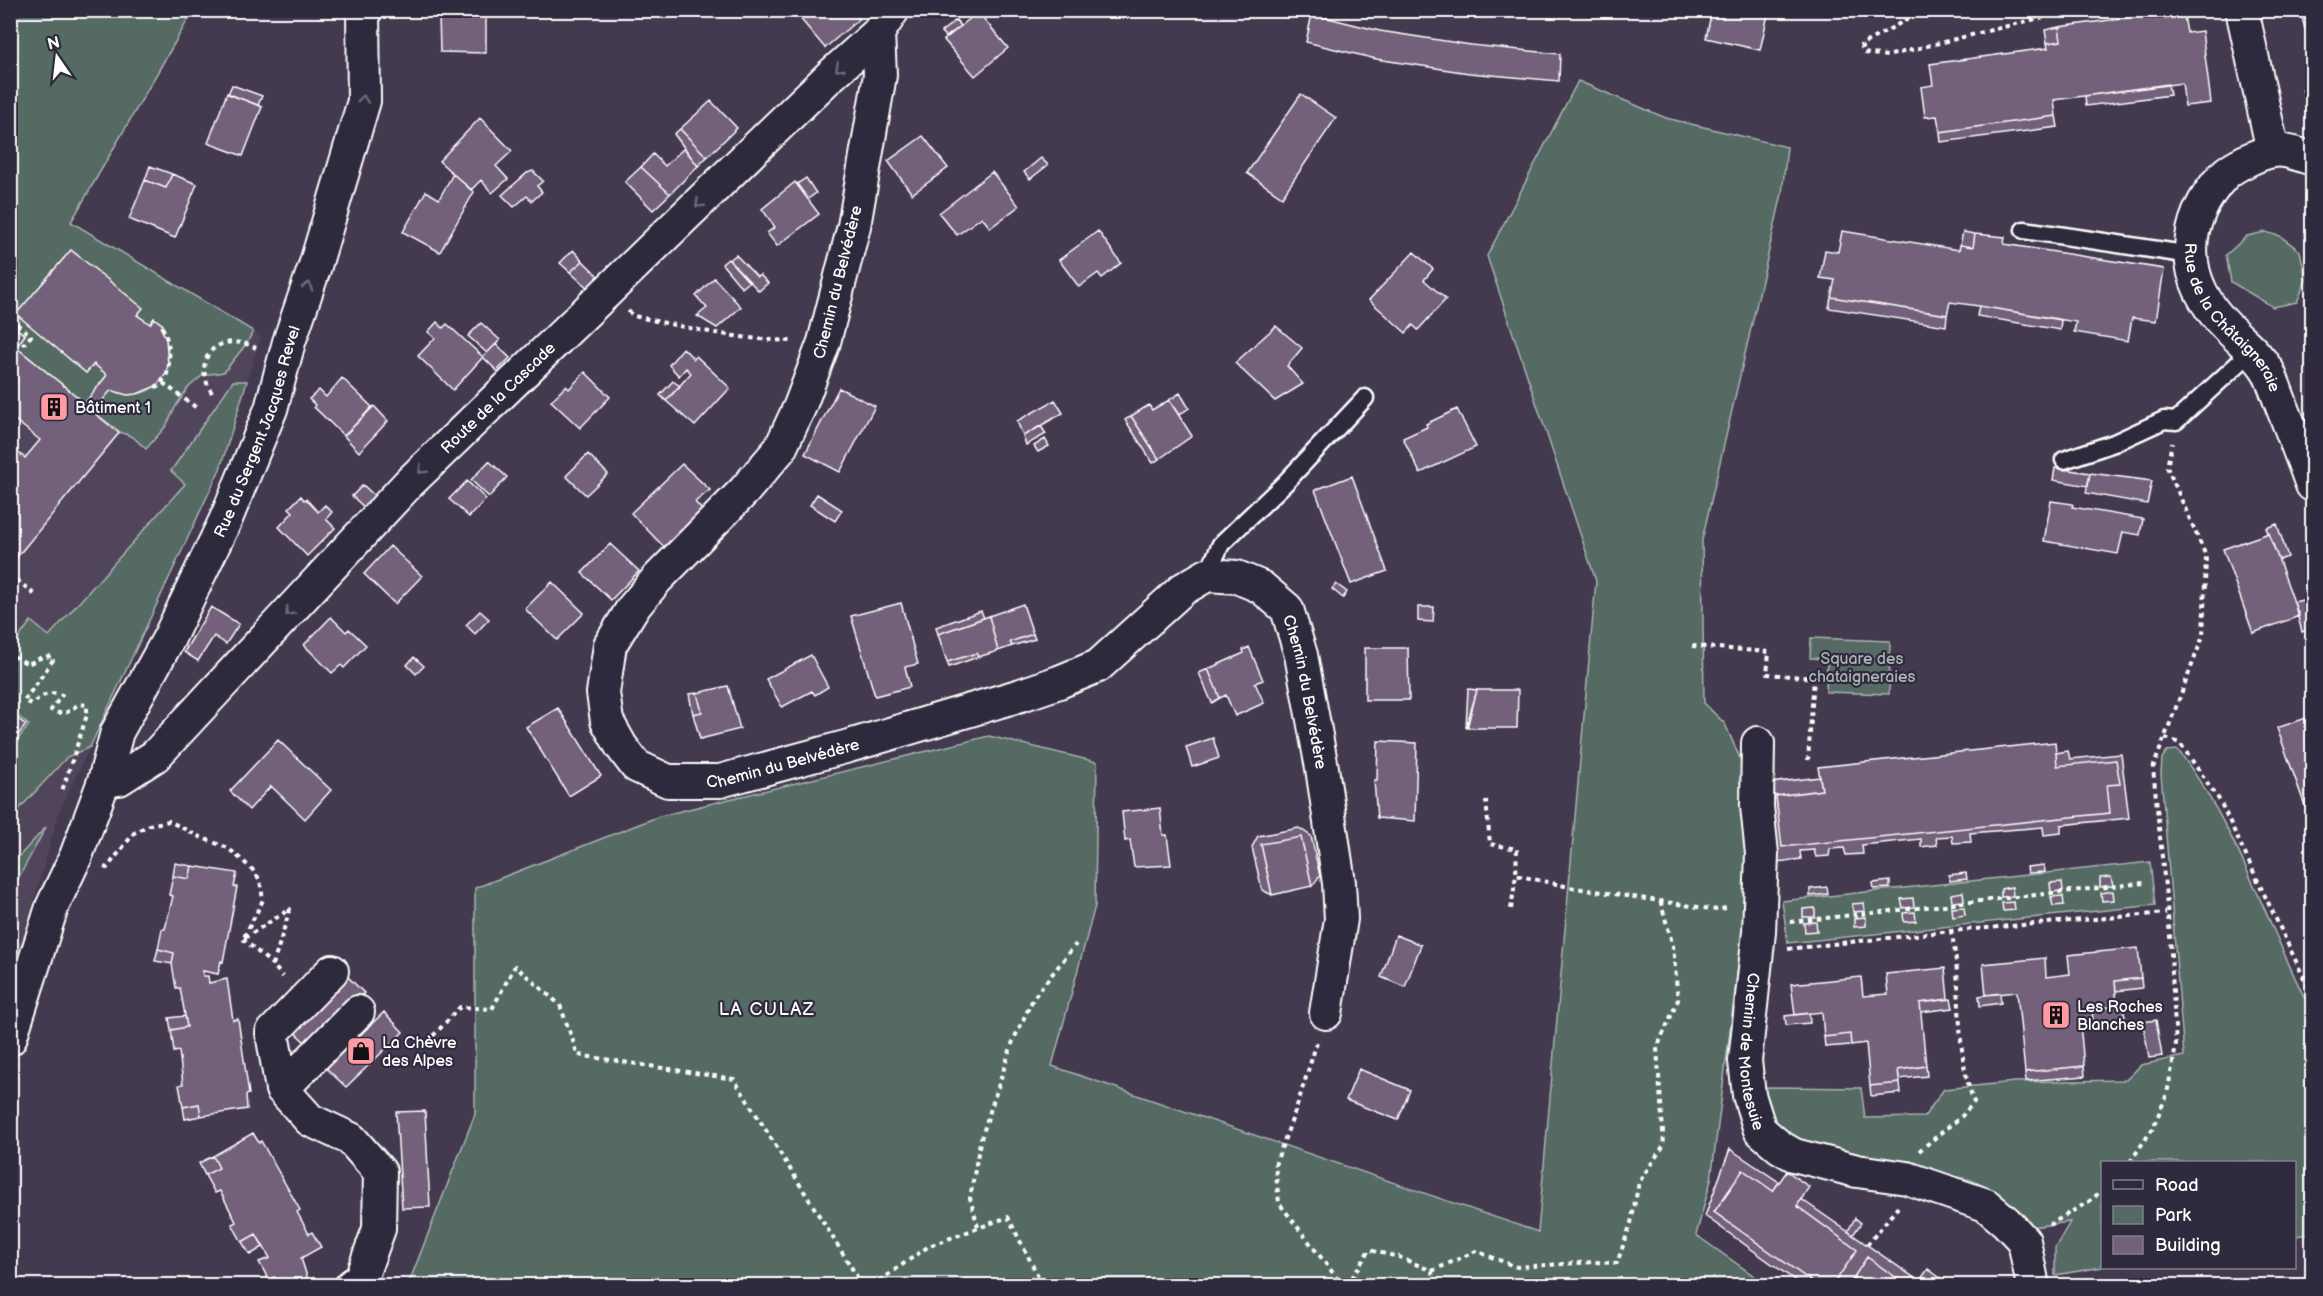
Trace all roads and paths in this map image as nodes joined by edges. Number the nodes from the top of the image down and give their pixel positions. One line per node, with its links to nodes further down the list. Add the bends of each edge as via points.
1 (363, 10): 35 (street, Rue du Sergent Jacques Revel, one-way to 1, via 117,732 169,638 226,519 271,409 364,101)
2 (1924, 10): 3 (path, via 1861,45 1864,53 1887,56)
3 (2072, 10)
4 (2242, 10): 6 (street)
5 (885, 22): 10 (street, Route de la Cascade, one-way to 10); 16 (street, Chemin du Belvédère, via 880,75 854,226)
6 (2273, 151): 7 (street); 9 (street, Rue de la Châtaigneraie, via 2244,162 2212,188 2195,219)
7 (2313, 159)
8 (2024, 230): 9 (lane)
9 (2191, 255): 18 (street, Rue de la Châtaigneraie, via 2201,290 2227,327)
10 (606, 295): 16 (path, via 634,316 708,332 758,340); 35 (street, Route de la Cascade, one-way to 35, via 408,484 155,756 119,779)
11 (10, 318): 14 (path)
12 (26, 322): 14 (path)
13 (162, 327): 19 (path, via 170,356)
14 (22, 328): 15 (path, via 31,336 24,344)
15 (20, 341)
16 (824, 342): 28 (street, Chemin du Belvédère, via 780,449 657,579 610,645 603,693 607,721 636,766 668,781 720,781 1021,695 1098,666 1183,589)
17 (257, 348): 21 (path, via 237,341 214,348 206,356 203,375)
18 (2252, 351): 24 (lane); 26 (street, Rue de la Châtaigneraie, via 2268,372)
19 (163, 383): 20 (path); 23 (path)
20 (155, 386)
21 (212, 393)
22 (1365, 398): 28 (lane, via 1221,544)
23 (198, 409)
24 (2176, 421): 25 (lane, via 2164,420); 32 (path, via 2167,467 2206,555 2203,636)
25 (2064, 460)
26 (2313, 485)
27 (10, 574): 29 (path)
28 (1207, 575): 54 (street, Chemin du Belvédère, via 1237,577 1261,587 1287,609 1301,655 1339,883 1341,919)
29 (34, 595)
30 (1692, 646): 34 (path, via 1769,652 1767,674 1814,678)
31 (12, 647): 36 (path, via 15,657 28,664 51,656 53,660 24,701 32,704 55,692 62,695 51,710 60,714 69,713 78,704 87,705)
32 (2165, 738): 44 (path, via 2153,768); 51 (path, via 2180,743 2220,801)
33 (1758, 743): 42 (street, Chemin de Montesuie)
34 (1808, 760)
35 (104, 781): 56 (street, Rue du Sergent Jacques Revel, via 52,907)
36 (62, 791)
37 (1486, 801): 39 (path, via 1490,844 1517,849)
38 (107, 868): 46 (path, via 134,833 169,821 228,848 260,880 263,900)
39 (1516, 875): 41 (path); 43 (path)
40 (2144, 883): 47 (path, via 1785,922)
41 (1660, 900): 42 (path, via 1717,910); 64 (path, via 1673,946 1678,1000 1658,1048 1664,1145 1639,1182 1631,1223 1617,1263 1517,1267 1476,1251)
42 (1760, 900): 47 (street, Chemin de Montesuie)
43 (1512, 909)
44 (2166, 913): 45 (path); 58 (path, via 2176,1046 2167,1094 2157,1120)
45 (1951, 931): 47 (path, via 1768,951); 59 (path, via 1957,955 1958,1004 1968,1087 1974,1102 1914,1155)
46 (243, 939): 49 (path); 49 (path, via 290,909)
47 (1759, 939): 59 (street, Chemin de Montesuie, via 1745,1061 1749,1095 1760,1130 1794,1155 1846,1168)
48 (1076, 944): 61 (path, via 1034,997 1012,1041 978,1153 970,1198)
49 (273, 965): 52 (path)
50 (332, 971): 52 (street)
51 (2313, 995)
52 (303, 1001): 57 (street, via 272,1033)
53 (358, 1012): 57 (street)
54 (1326, 1013): 69 (path, via 1275,1165 1280,1203)
55 (433, 1036): 66 (path, via 460,1007 492,1009 515,966 560,1005 579,1055 734,1078)
56 (10, 1039)
57 (282, 1089): 65 (street, via 310,1120 351,1139 380,1172 379,1229 361,1278)
58 (2131, 1161)
59 (1916, 1169): 63 (path, via 1903,1200); 71 (street, Chemin de Montesuie, via 2000,1216 2024,1241)
60 (2101, 1191): 62 (path)
61 (978, 1227): 67 (path, via 929,1246); 68 (path, via 1008,1217)
62 (2046, 1227)
63 (1867, 1245)
64 (1432, 1270): 69 (path, via 1369,1250); 70 (path)
65 (351, 1286)
66 (863, 1286)
67 (872, 1286)
68 (1043, 1286)
69 (1345, 1286)
70 (1434, 1286)
71 (2033, 1286)

